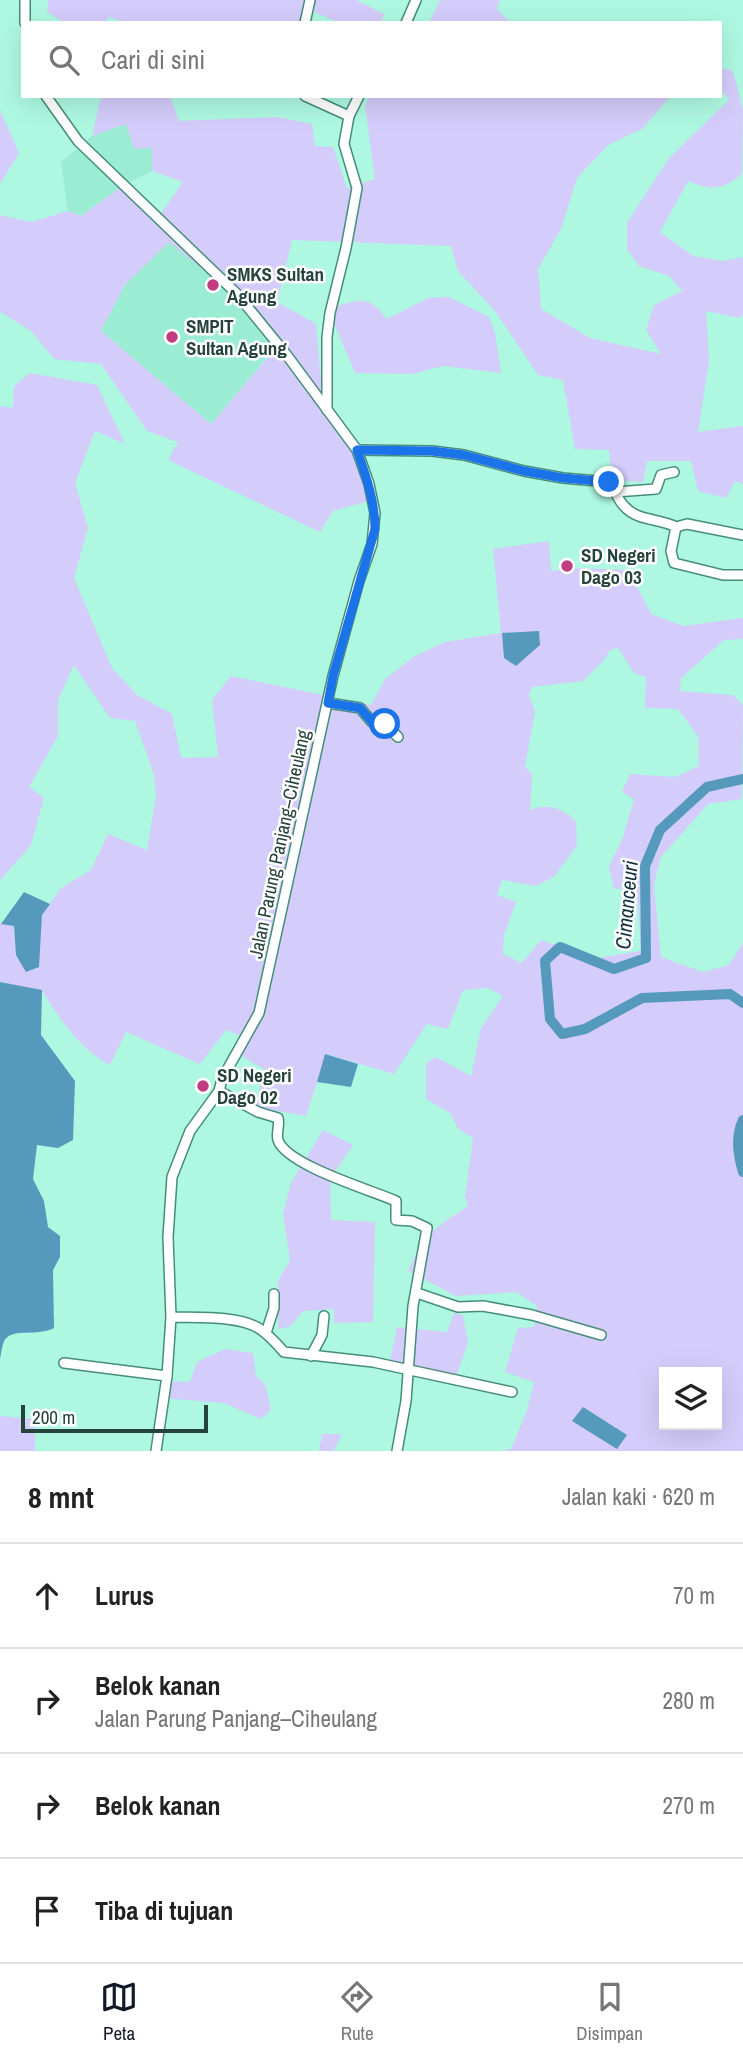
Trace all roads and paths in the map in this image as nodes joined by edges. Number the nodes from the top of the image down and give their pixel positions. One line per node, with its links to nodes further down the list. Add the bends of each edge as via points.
1 (25, 0): 4 (street)
2 (310, 0): 5 (street)
3 (416, 0): 6 (street)
4 (25, 21)
5 (305, 21)
6 (407, 21)
7 (47, 98): 11 (street, Jalan Parung Panjang–Ciheulang, via 95,159 237,294)
8 (309, 98): 10 (street)
9 (358, 98): 10 (street)
10 (349, 116): 11 (street, via 344,144 357,188 330,313)
11 (327, 412): 12 (street, Jalan Parung Panjang–Ciheulang)
12 (357, 450): 14 (street, via 464,455 524,471 603,480 612,484); 18 (street, Jalan Parung Panjang–Ciheulang, via 369,484 375,529)
13 (674, 472): 14 (street, via 661,475 656,489)
14 (615, 492): 15 (street, via 626,509)
15 (676, 527): 16 (street, via 697,525); 17 (street, via 671,551 674,563)
16 (743, 536)
17 (743, 575)
18 (328, 703): 19 (street, via 360,708 372,722 385,724); 20 (street, Jalan Parung Panjang–Ciheulang, via 259,1013)
19 (397, 737)
20 (219, 1091): 21 (street, via 278,1118 281,1145 305,1165 396,1201 396,1220 427,1228); 24 (street, Jalan Parung Panjang–Ciheulang, via 190,1131 172,1177 168,1237)
21 (417, 1293): 26 (street, via 458,1307 532,1315); 29 (street)
22 (274, 1294): 25 (street)
23 (324, 1316): 27 (street)
24 (171, 1317): 25 (street, via 233,1320); 30 (street, Jalan Parung Panjang–Ciheulang)
25 (266, 1333): 27 (street, via 284,1352)
26 (601, 1335)
27 (311, 1356): 29 (street)
28 (64, 1363): 30 (street)
29 (408, 1370): 31 (street); 33 (street)
30 (167, 1376): 32 (street, Jalan Parung Panjang–Ciheulang)
31 (513, 1392)
32 (156, 1451)
33 (397, 1451)

